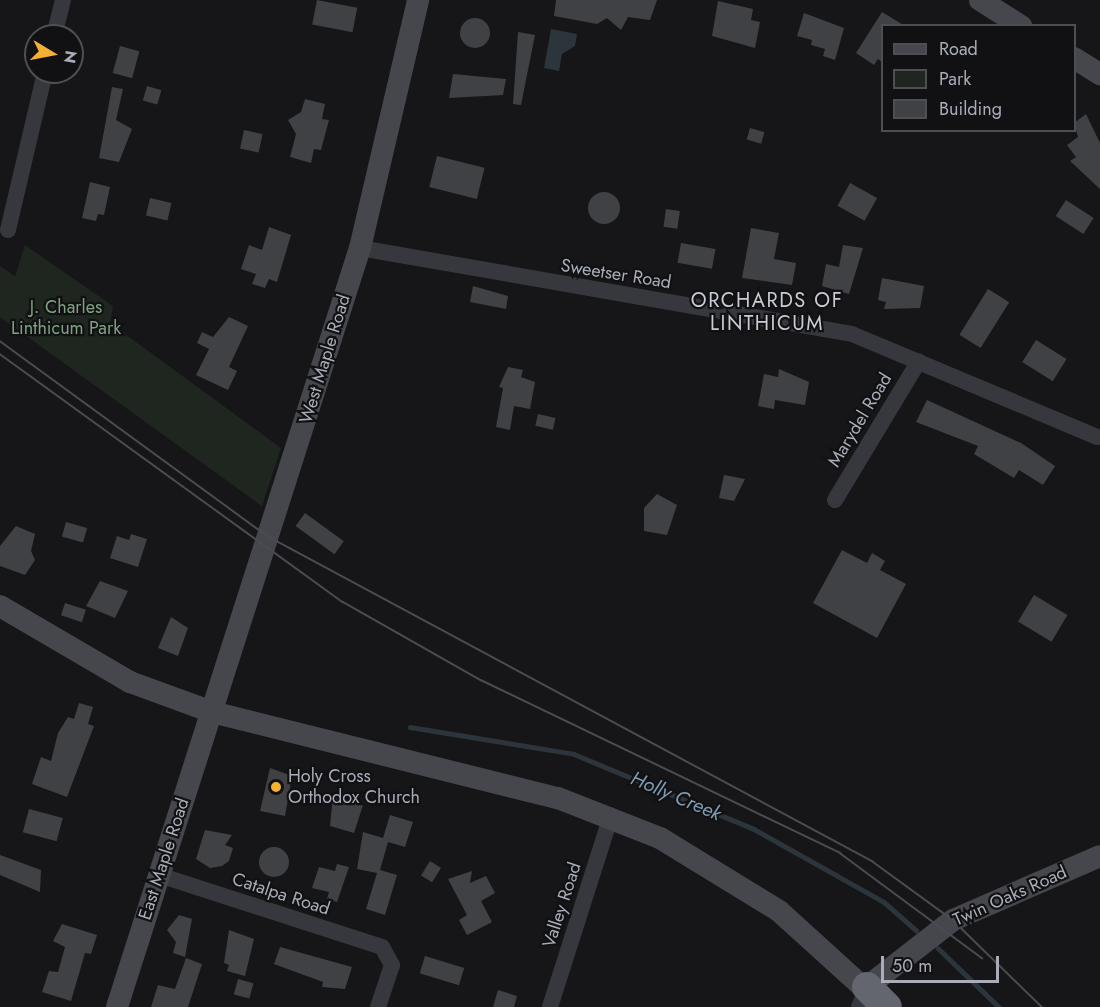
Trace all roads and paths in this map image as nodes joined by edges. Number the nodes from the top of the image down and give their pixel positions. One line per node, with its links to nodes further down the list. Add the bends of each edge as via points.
1 (63, 0): 4 (street)
2 (418, 0): 10 (main road, West Maple Road)
3 (980, 0): 5 (main road)
4 (57, 24)
5 (1018, 24)
6 (1076, 59): 7 (main road)
7 (1100, 74)
8 (42, 84): 9 (street)
9 (8, 230)
10 (360, 248): 11 (street, Sweetser Road, via 852,334); 15 (main road, West Maple Road)
11 (919, 361): 12 (street, Sweetser Road); 13 (street, Marydel Road)
12 (1097, 437)
13 (835, 500)
14 (0, 606): 15 (main road, via 130,682)
15 (212, 711): 16 (main road); 18 (main road, East Maple Road)
16 (611, 816): 19 (main road, via 660,838 779,911); 22 (street, Valley Road)
17 (1100, 856): 19 (main road, Twin Oaks Road, via 952,920)
18 (159, 875): 20 (main road, East Maple Road); 21 (street, Catalpa Road, via 390,954)
19 (875, 1003)
20 (117, 1007)
21 (378, 1007)
22 (550, 1007)

